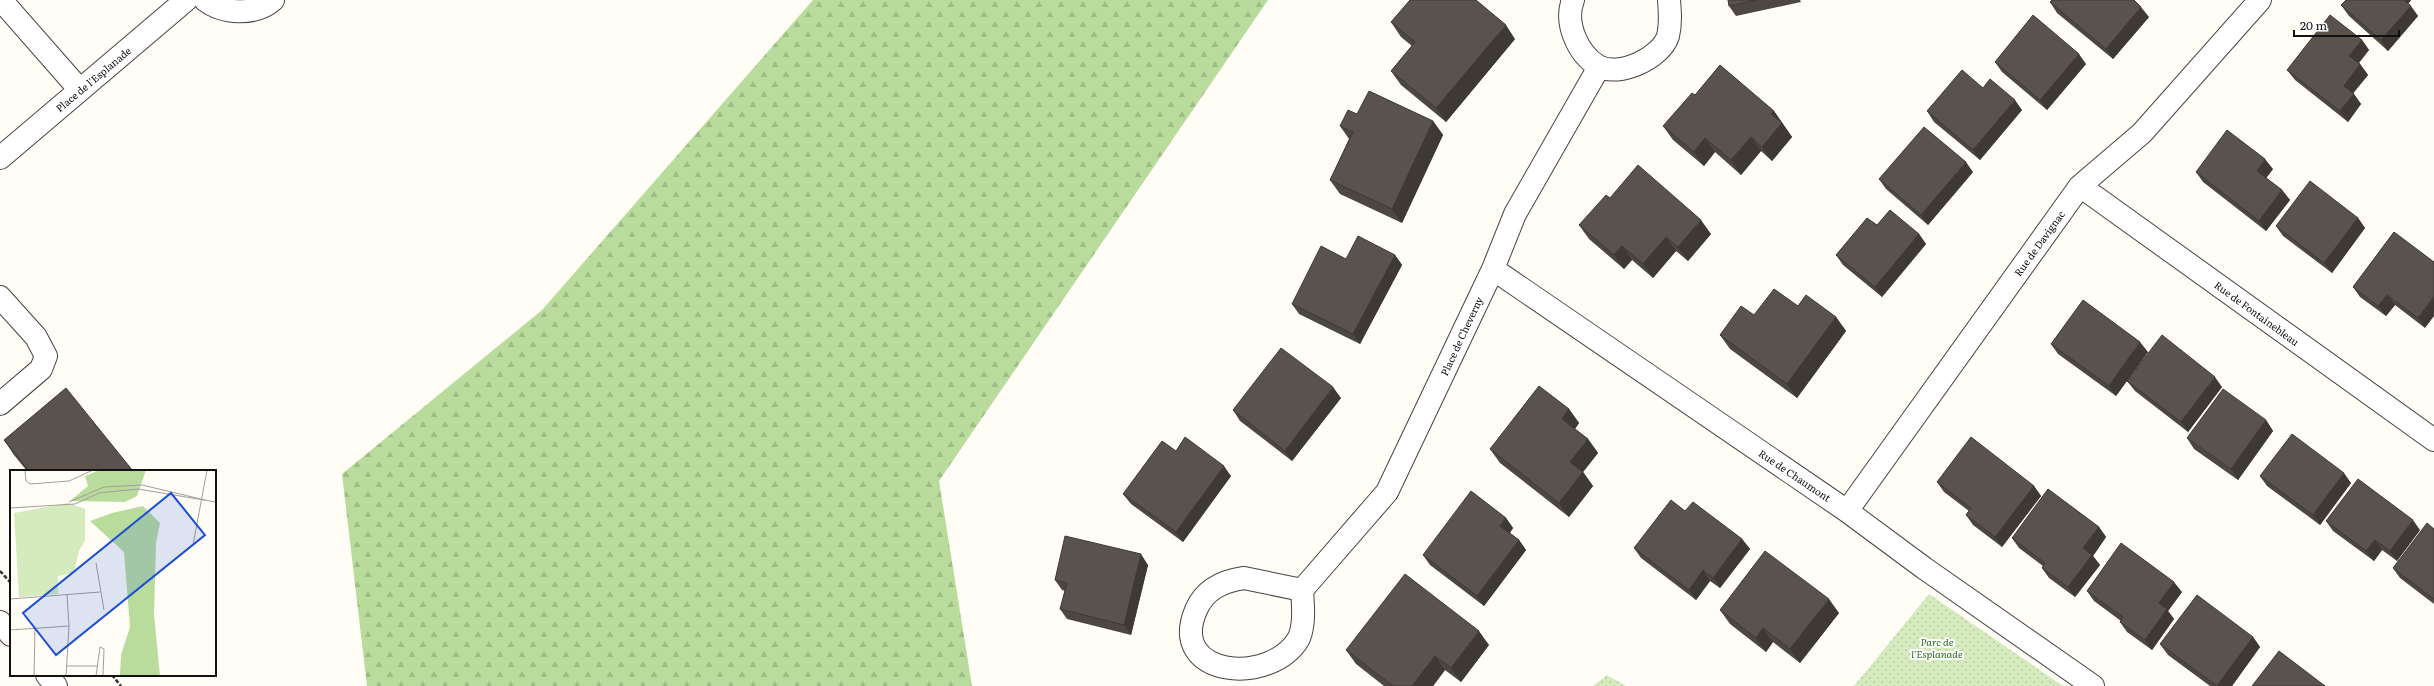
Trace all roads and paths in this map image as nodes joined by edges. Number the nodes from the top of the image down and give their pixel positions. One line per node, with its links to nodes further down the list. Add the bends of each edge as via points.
1 (1, 0): 9 (street)
2 (186, 0): 9 (street, Place de l'Esplanade)
3 (205, 0): 4 (street, via 211,5 231,11 251,10)
4 (273, 0)
5 (1573, 0): 8 (street, via 1570,18 1578,45)
6 (1669, 0): 8 (street, via 1671,20 1667,38 1653,56 1634,66)
7 (2260, 0): 11 (street, Rue de Davignac, via 2142,134)
8 (1599, 67): 12 (street, Place de Cheverny, via 1515,214)
9 (80, 90): 10 (street, Place de l'Esplanade)
10 (0, 158)
11 (2080, 186): 15 (street, Rue de Fontainebleau); 16 (street, Rue de Davignac)
12 (1493, 269): 16 (street, Rue de Chaumont); 19 (street, Place de Cheverny, via 1387,492)
13 (0, 297): 14 (street, via 36,337 46,356 41,369)
14 (0, 404)
15 (2433, 436)
16 (1847, 511): 26 (street, Rue de Chaumont)
17 (0, 571): 18 (path)
18 (10, 582)
19 (1302, 590): 19 (street, via 1244,578 1227,581 1211,589 1199,602 1192,619 1191,637 1196,654 1207,668 1222,678 1239,683 1270,676 1283,665 1300,638 1303,620)
20 (0, 622): 21 (street)
21 (10, 634)
22 (48, 676): 24 (street)
23 (113, 676): 25 (path)
24 (56, 686)
25 (121, 686)
26 (2093, 686)

